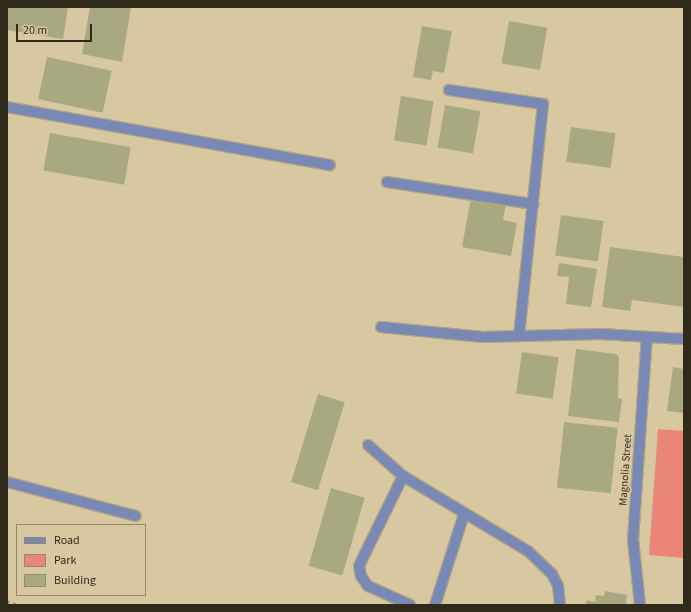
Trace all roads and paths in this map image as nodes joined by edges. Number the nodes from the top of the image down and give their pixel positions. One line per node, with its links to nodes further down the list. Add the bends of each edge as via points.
1 (449, 90): 5 (street, via 543,104)
2 (7, 107): 3 (street)
3 (330, 165)
4 (387, 182): 5 (street)
5 (533, 204): 7 (street)
6 (381, 327): 7 (street, via 483,337)
7 (519, 336): 8 (street, via 601,334)
8 (647, 337): 9 (street); 20 (street, Magnolia Street, via 633,540)
9 (684, 339)
10 (368, 445): 11 (street)
11 (403, 476): 13 (street); 17 (street, via 359,566 361,576 368,586)
12 (7, 482): 14 (street)
13 (464, 514): 18 (street); 19 (street, via 528,551 552,574 558,586)
14 (136, 516)
15 (7, 601): 16 (path)
16 (18, 605)
17 (410, 605)
18 (435, 605)
19 (560, 605)
20 (640, 605)

